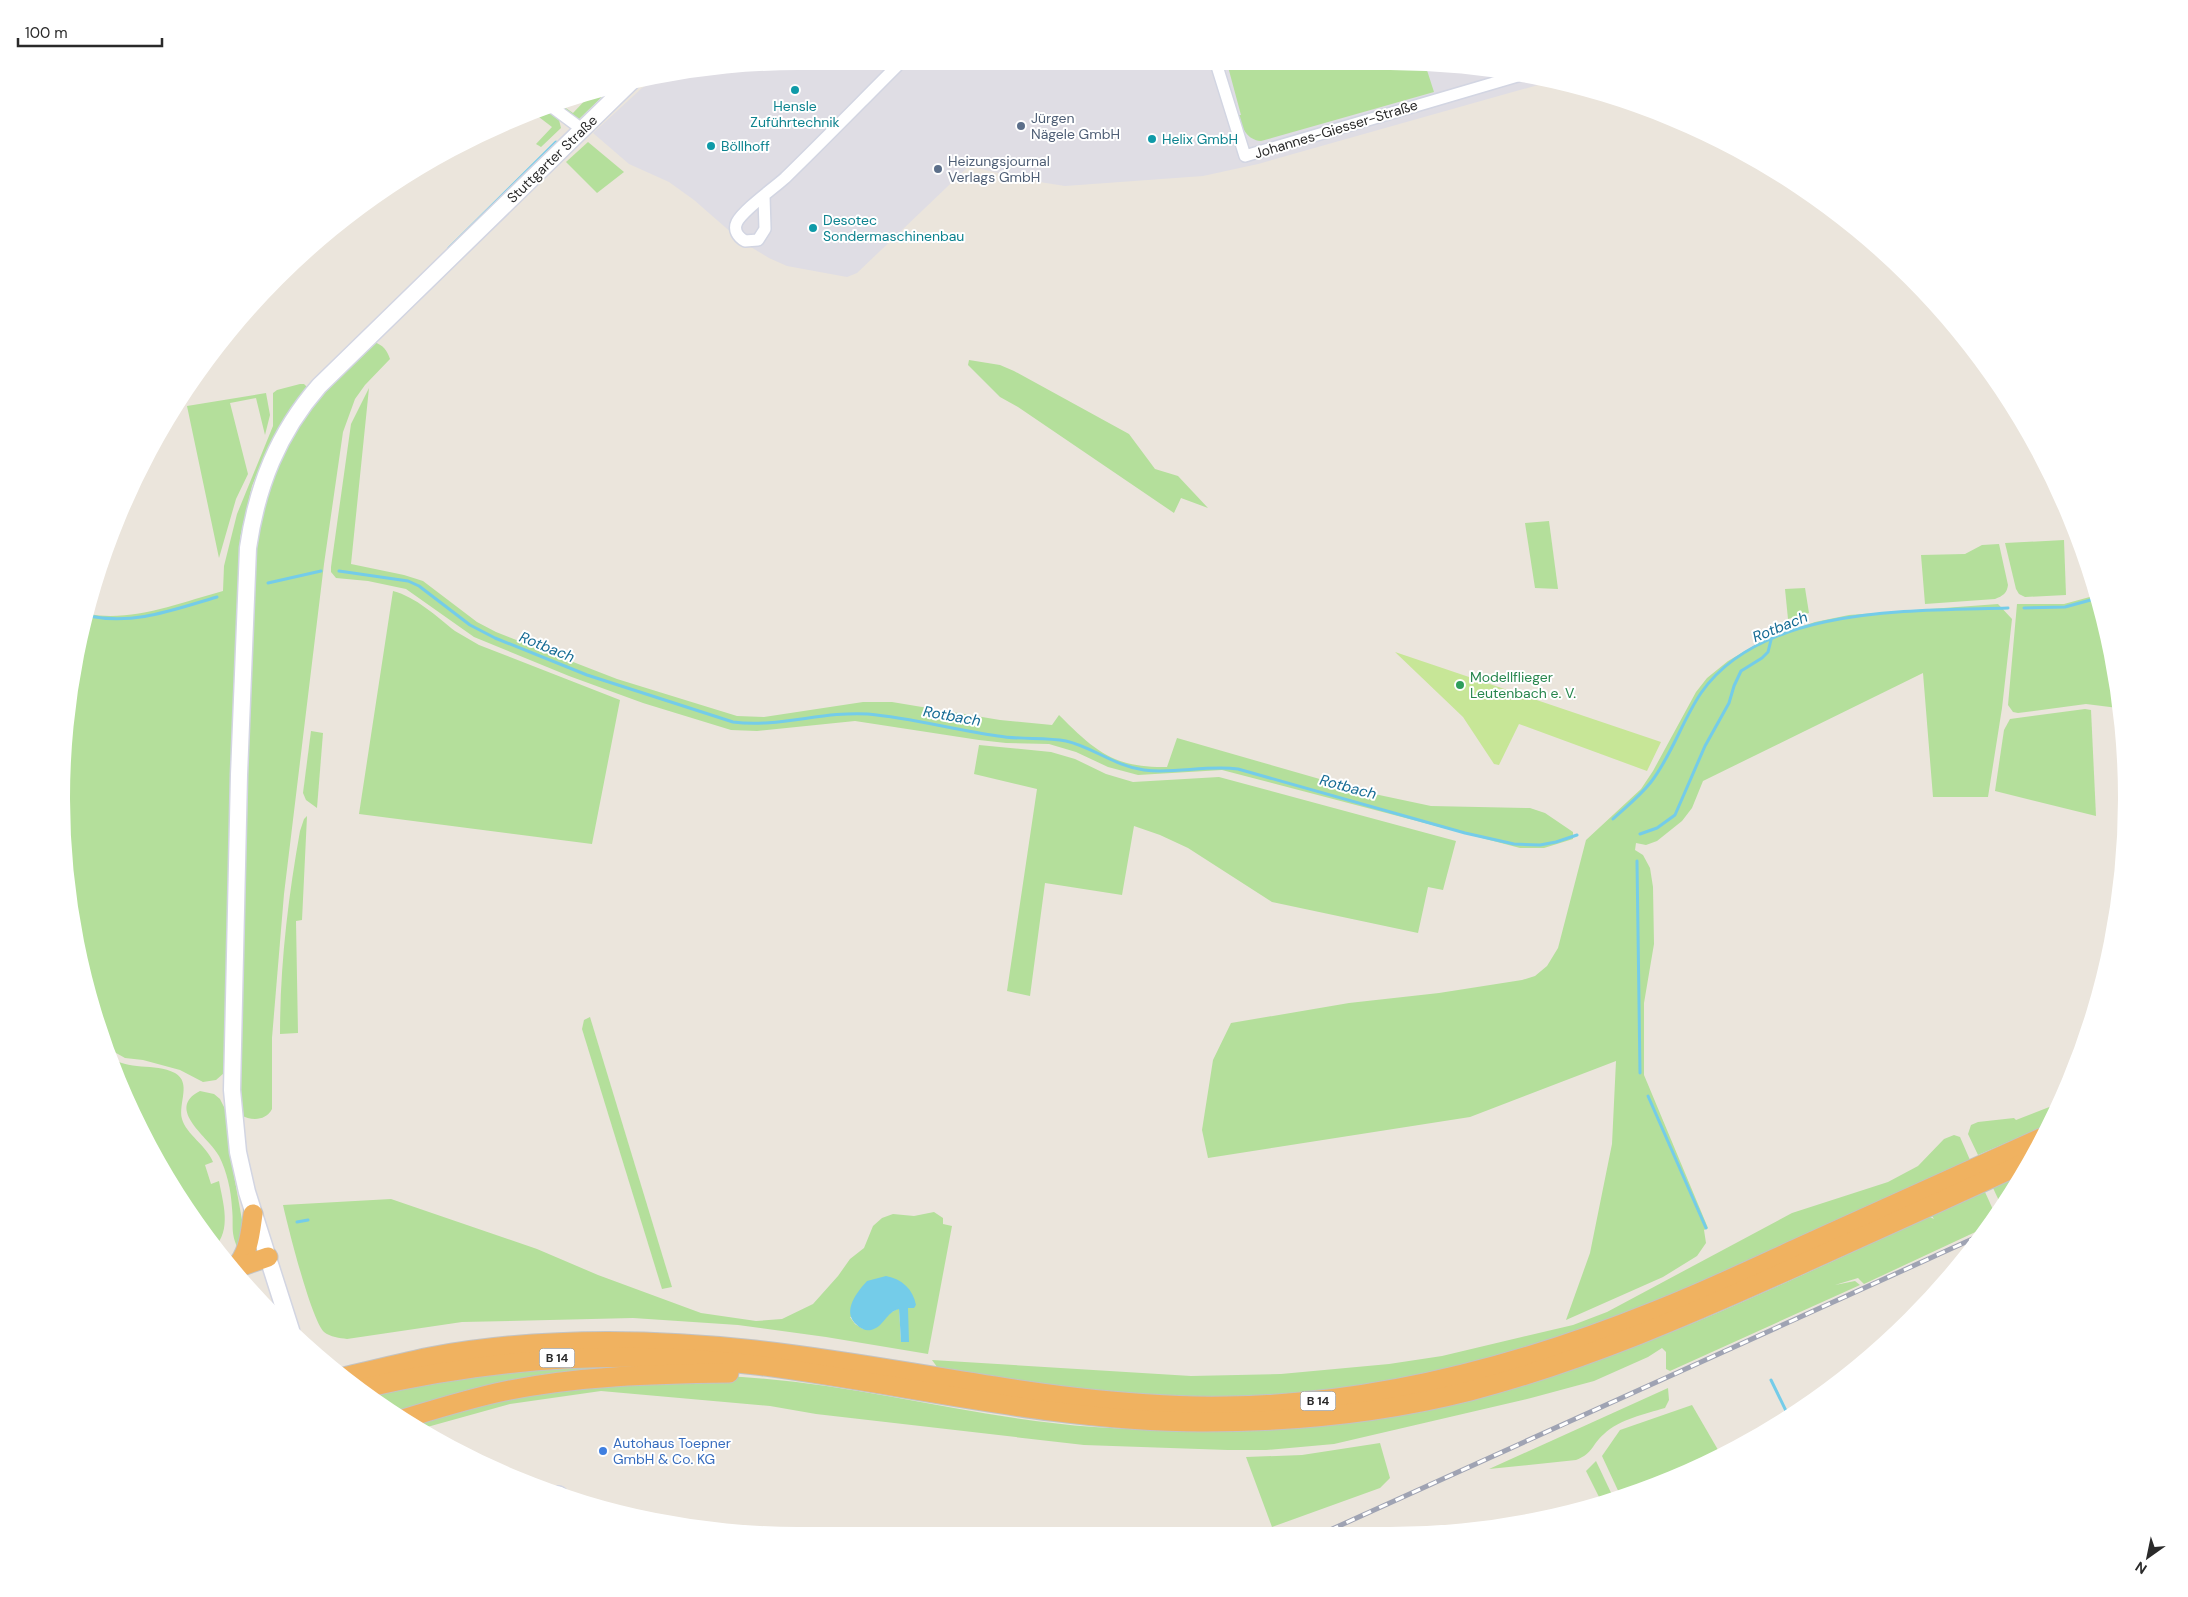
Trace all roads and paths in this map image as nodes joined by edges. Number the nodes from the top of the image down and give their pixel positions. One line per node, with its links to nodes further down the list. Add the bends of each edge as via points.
1 (893, 70): 7 (street)
2 (1218, 70): 3 (street, Johannes-Giesser-Straße, via 1245,156)
3 (1506, 80)
4 (622, 92): 6 (main road, Stuttgarter Straße)
5 (558, 111): 6 (street)
6 (583, 130): 10 (main road, Stuttgarter Straße, via 304,403 274,453 262,483 248,548 232,1090 238,1152)
7 (764, 196)
8 (2031, 1142): 17 (highway, B 14, via 1652,1313 1497,1366 1418,1386 1365,1395 1254,1406 1109,1402 981,1386 761,1351 619,1341 551,1343 484,1350 433,1357)
9 (2018, 1166): 16 (highway, B 14, via 1756,1285 1595,1352 1466,1392 1326,1417 1199,1422 1121,1419 1025,1408)
10 (253, 1214): 11 (main road, Stuttgarter Straße); 12 (highway, via 248,1249)
11 (269, 1263): 13 (highway); 14 (highway); 15 (main road, Stuttgarter Straße)
12 (239, 1264)
13 (242, 1268)
14 (248, 1275)
15 (287, 1318)
16 (756, 1366): 18 (highway, B 14, via 649,1357 548,1358 452,1370); 19 (highway, via 736,1373 610,1378 536,1385 471,1399)
17 (354, 1375)
18 (370, 1387)
19 (414, 1417)

